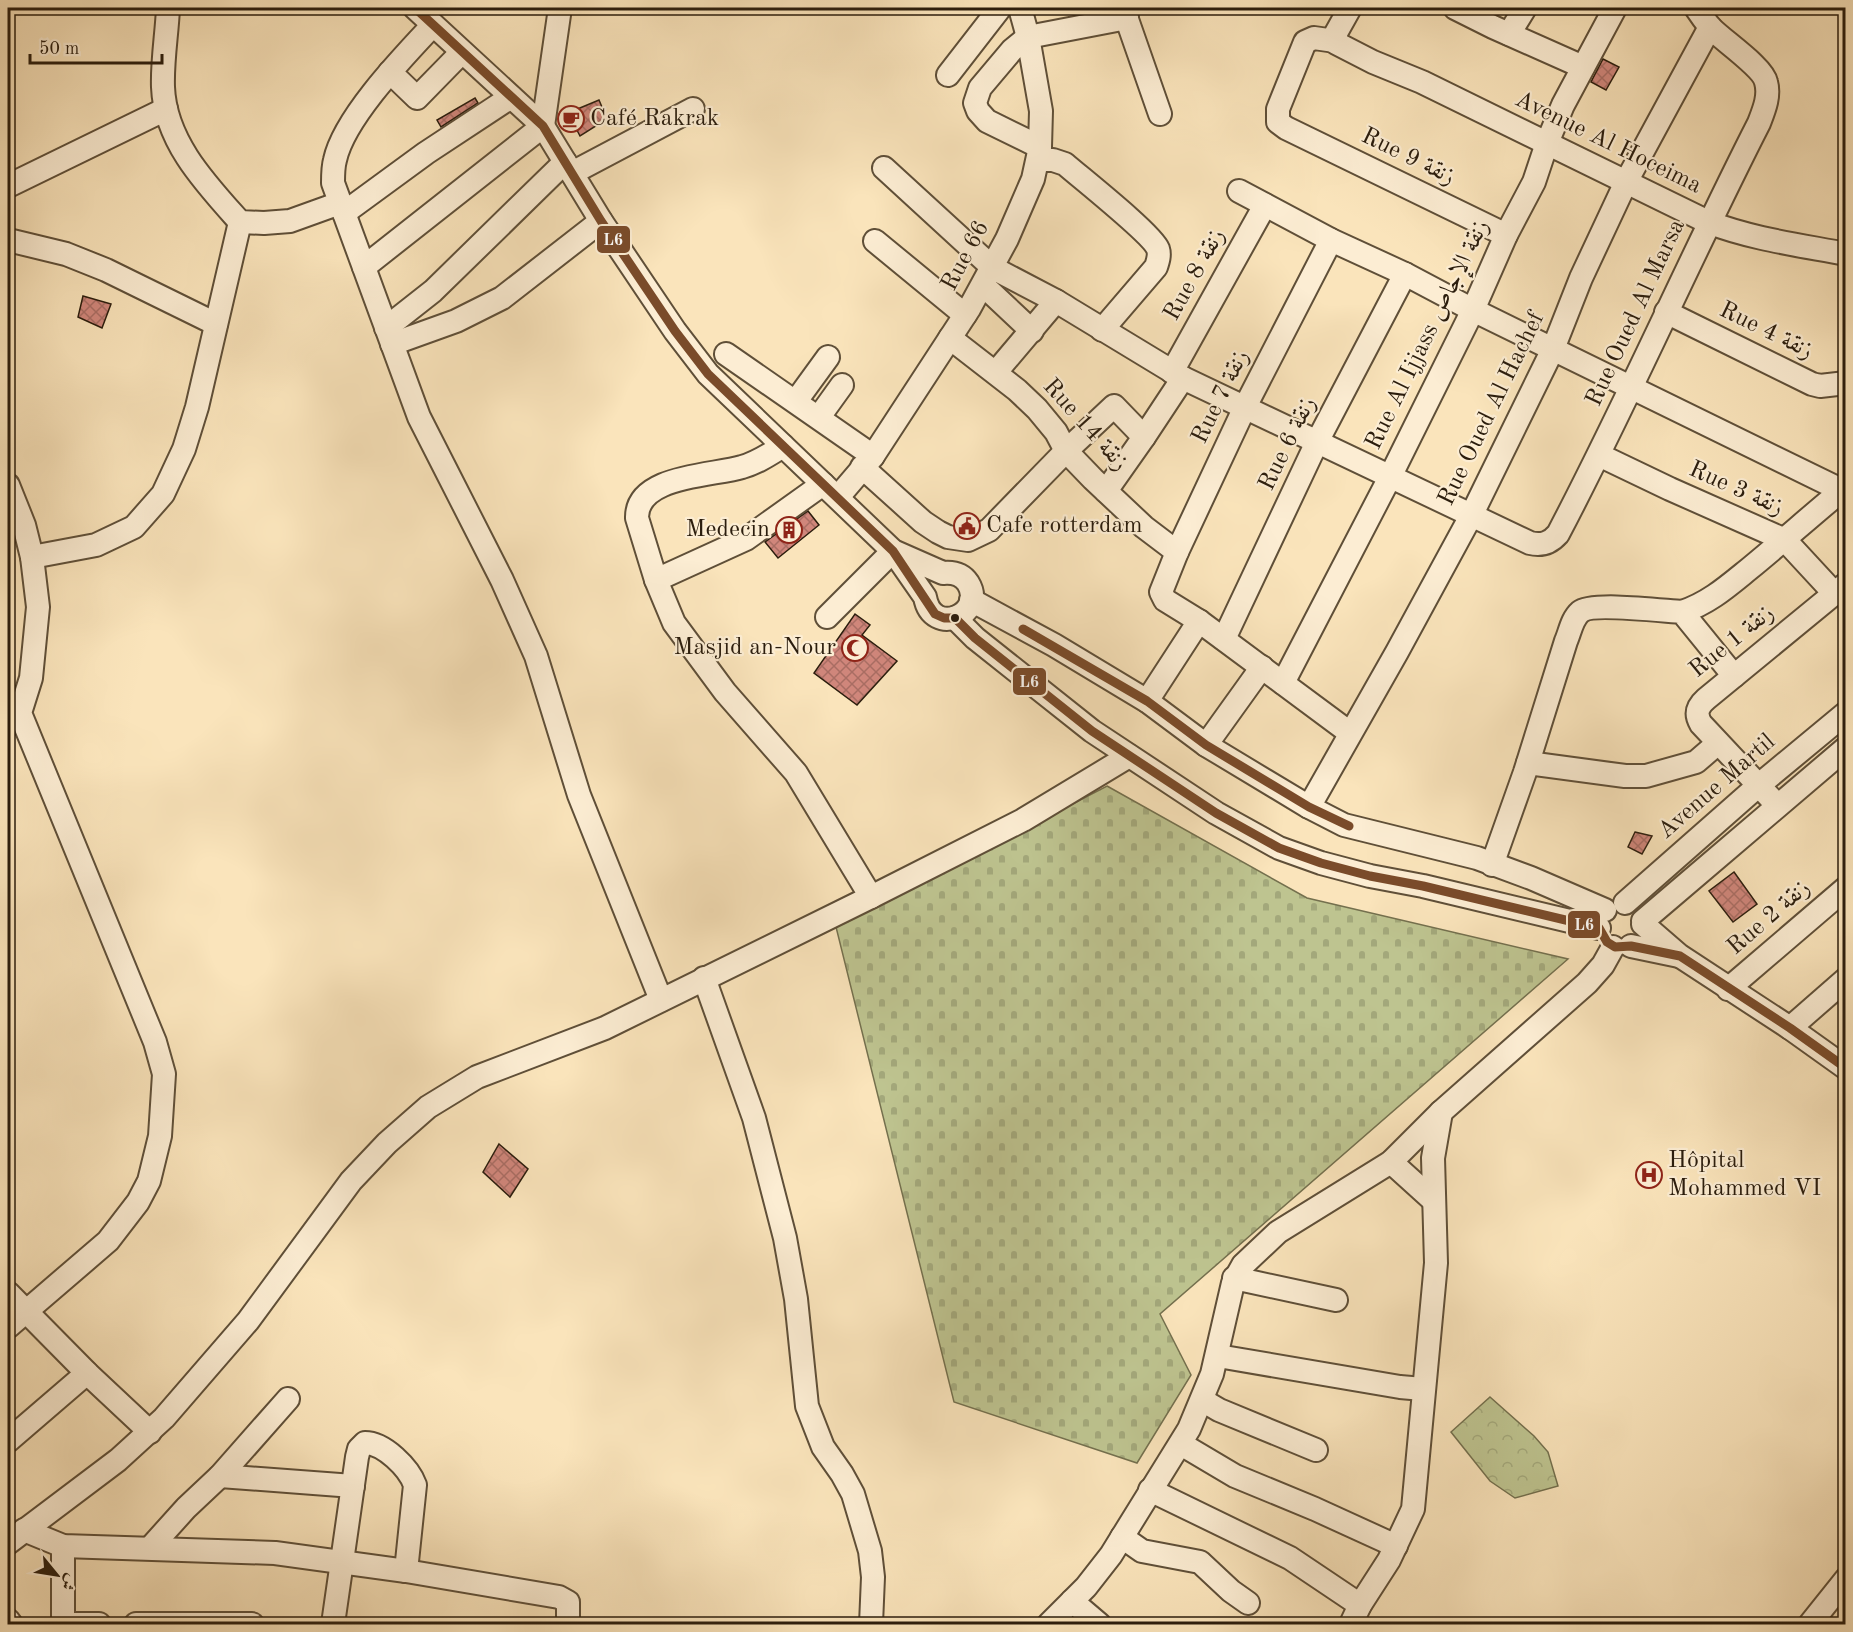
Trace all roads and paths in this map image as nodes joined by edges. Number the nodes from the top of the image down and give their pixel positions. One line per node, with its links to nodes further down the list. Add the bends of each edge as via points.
1 (168, 8): 22 (street, via 163,86)
2 (415, 8): 12 (street)
3 (560, 8): 25 (street)
4 (1000, 8): 20 (street)
5 (1020, 8): 15 (street, Rue 66)
6 (1350, 8): 16 (street)
7 (1455, 8): 14 (street)
8 (1525, 8): 14 (street)
9 (1615, 8): 18 (street, Rue Al Ijjass زنقة الإجاص)
10 (1696, 8): 13 (street)
11 (1125, 13): 15 (street); 24 (street)
12 (433, 25): 17 (street); 19 (street)
13 (1710, 27): 30 (street, Rue Oued Al Hachef); 37 (street, Rue Oued Al Marsa, via 1757,68 1766,79 1768,92 1759,123)
14 (1509, 34): 18 (street)
15 (1028, 37): 27 (street, Rue 66, via 1041,111); 27 (street, via 999,64 980,88 975,103 992,125)
16 (1335, 41): 26 (street, Avenue Al Hoceima); 38 (street, Rue 9 زنقة, via 1314,38 1305,42 1278,110 1278,122)
17 (462, 52): 19 (street, via 417,98); 21 (street)
18 (1583, 67): 26 (street, Rue Al Ijjass زنقة الإجاص)
19 (390, 72): 34 (street, via 364,105 335,159 333,183)
20 (948, 75)
21 (512, 98): 25 (street); 34 (street)
22 (166, 109): 31 (street); 36 (street, via 186,154)
23 (693, 109): 28 (street)
24 (1160, 114)
25 (543, 126): 28 (street); 43 (street)
26 (1546, 143): 30 (street, Avenue Al Hoceima); 38 (street, Rue Al Ijjass زنقة الإجاص, via 1534,182)
27 (1040, 154): 45 (street, Rue 66, via 1024,201); 51 (street, via 1065,164 1146,234 1158,250 1156,267)
28 (568, 168): 35 (street); 53 (street)
29 (884, 168): 45 (street)
30 (1626, 182): 37 (street, Avenue Al Hoceima); 55 (street, Rue Oued Al Hachef)
31 (8, 186)
32 (1239, 191): 33 (street)
33 (1265, 205): 40 (street); 59 (street, Rue 8 زنقة)
34 (342, 208): 36 (street, via 290,221); 43 (street)
35 (602, 221): 53 (street, via 502,298 456,321); 68 (street, via 708,374)
36 (240, 222): 50 (street)
37 (1708, 222): 42 (street, Avenue Al Hoceima); 48 (street, Rue Oued Al Marsa)
38 (1506, 235): 47 (street, Rue Al Ijjass زنقة الإجاص)
39 (8, 240): 50 (street, via 66,254 106,270)
40 (1331, 240): 44 (street); 64 (street, Rue 7 زنقة)
41 (875, 241): 49 (street)
42 (1845, 254)
43 (364, 267): 53 (street)
44 (1405, 274): 47 (street); 67 (street, Rue 6 زنقة)
45 (988, 276): 46 (street); 49 (street, Rue 66); 52 (street)
46 (1056, 301): 51 (street); 52 (street)
47 (1473, 310): 55 (street); 72 (street, Rue Al Ijjass زنقة الإجاص)
48 (1666, 312): 60 (street, Rue 4 زنقة, via 1812,384); 62 (street, Rue Oued Al Marsa)
49 (965, 315): 54 (street, Rue 66)
50 (216, 324): 81 (street, via 184,449 163,494 134,527 96,545)
51 (1102, 330): 59 (street)
52 (1032, 331): 58 (street)
53 (389, 336): 117 (street, via 419,417 536,656 579,795)
54 (950, 338): 58 (street, Rue 14 زنقة); 71 (street, Rue 66)
55 (1553, 349): 62 (street); 77 (street, Rue Oued Al Hachef)
56 (726, 354): 63 (street)
57 (828, 357): 63 (street)
58 (996, 372): 69 (street, Rue 14 زنقة, via 1037,409)
59 (1177, 375): 64 (street); 66 (street, Rue 8 زنقة, via 1167,402)
60 (1845, 382)
61 (842, 385): 65 (street)
62 (1631, 387): 70 (street, Rue Oued Al Marsa); 74 (street)
63 (796, 401): 65 (street)
64 (1245, 406): 67 (street); 80 (street, Rue 7 زنقة)
65 (819, 417): 71 (street)
66 (1144, 437): 69 (street, via 1114,406); 76 (street, Rue 8 زنقة)
67 (1317, 442): 72 (street); 91 (street, Rue 6 زنقة)
68 (783, 446): 75 (street); 83 (street, via 743,467 670,482 643,499 637,518)
69 (1066, 451): 71 (street, via 989,530 968,540 948,537 923,522); 76 (street, Rue 14 زنقة)
70 (1599, 455): 77 (street, Rue Oued Al Marsa, via 1553,540 1530,543); 78 (street, Rue 3 زنقة)
71 (868, 462): 75 (street, Rue 66)
72 (1390, 477): 77 (street); 94 (street, Rue Al Ijjass زنقة الإجاص)
73 (8, 485): 81 (street)
74 (1843, 489): 78 (street)
75 (830, 490): 79 (street); 83 (street, Rue 66, via 746,539)
76 (1106, 491): 80 (street, Rue 14 زنقة)
77 (1472, 514): 98 (street, Rue Oued Al Hachef)
78 (1785, 540): 84 (street, Rue 3 زنقة); 87 (street, via 1708,601)
79 (893, 551): 82 (street); 85 (street); 88 (street)
80 (1176, 552): 90 (street, Rue 7 زنقة, via 1161,592 1163,598)
81 (32, 557): 97 (street, via 38,606 31,678)
82 (943, 573): 85 (street, via 928,584); 86 (street, via 965,579)
83 (656, 580): 109 (street, via 674,623 688,644 796,773)
84 (1840, 589): 93 (street, Rue 1 زنقة)
85 (925, 597): 89 (street, via 934,615)
86 (971, 600): 89 (street, via 966,612); 95 (street)
87 (1682, 612): 93 (street); 103 (street, via 1602,607 1581,612 1566,641)
88 (827, 617)
89 (955, 618): 102 (street, via 1056,704)
90 (1199, 621): 91 (street); 95 (street)
91 (1224, 639): 92 (street)
92 (1262, 666): 94 (street); 100 (street)
93 (1734, 676): 99 (street, Rue 1 زنقة, via 1698,709 1699,721)
94 (1283, 683): 98 (street)
95 (1147, 701): 100 (street)
96 (1845, 712): 104 (street, Avenue Martil)
97 (14, 720): 126 (street, via 155,1042 164,1074 160,1136 149,1181 138,1202 108,1240)
98 (1350, 733): 106 (street, Rue Oued Al Hachef)
99 (1718, 743): 103 (street, via 1696,762 1646,776); 104 (street, Rue 1 زنقة)
100 (1206, 745): 106 (street)
101 (1845, 748): 105 (street)
102 (1129, 756): 109 (street, via 1023,820); 110 (street, via 1216,813 1298,856 1423,886)
103 (1528, 763): 107 (street)
104 (1759, 785): 105 (street, Rue 1 زنقة); 110 (street, Avenue Martil)
105 (1777, 806): 111 (street)
106 (1310, 807): 107 (street, via 1344,825)
107 (1492, 865): 110 (street)
108 (1845, 888): 116 (street, Rue 2 زنقة)
109 (871, 897): 114 (street)
110 (1610, 914): 111 (street, via 1636,909); 112 (street, via 1603,940)
111 (1643, 922): 112 (street, via 1642,934 1635,944); 113 (street)
112 (1622, 946): 113 (street); 120 (street, via 1587,983)
113 (1680, 956): 116 (street)
114 (704, 978): 117 (street); 158 (street, via 754,1118 785,1238 807,1406 823,1447 853,1494 870,1551)
115 (1845, 979): 118 (street)
116 (1728, 989): 118 (street)
117 (661, 1000): 132 (street, via 605,1028 477,1077 406,1125 351,1181 248,1321)
118 (1790, 1028): 119 (street)
119 (1845, 1068)
120 (1441, 1112): 121 (street); 122 (street, via 1433,1158)
121 (1390, 1162): 122 (street); 123 (street, via 1278,1232)
122 (1433, 1200): 129 (street, via 1436,1263)
123 (1234, 1278): 125 (street); 127 (street)
124 (8, 1293): 126 (street)
125 (1336, 1300)
126 (14, 1320): 128 (street)
127 (1218, 1356): 129 (street); 131 (street)
128 (87, 1373): 132 (street); 133 (street)
129 (1423, 1389): 142 (street, via 1413,1509)
130 (288, 1399): 136 (street)
131 (1202, 1400): 134 (street); 135 (street)
132 (150, 1432): 139 (street)
133 (8, 1441)
134 (1181, 1444): 138 (street); 142 (street, via 1227,1472)
135 (1316, 1450)
136 (220, 1476): 137 (street); 143 (street)
137 (353, 1486): 144 (street); 145 (street, via 358,1452 365,1443 382,1449 410,1474 415,1498)
138 (1150, 1490): 140 (street); 149 (street, via 1290,1558)
139 (16, 1536): 141 (street)
140 (1122, 1537): 147 (street, via 1101,1569); 148 (street, via 1142,1551 1200,1562)
141 (63, 1546): 143 (street); 152 (street)
142 (1396, 1546): 149 (street)
143 (150, 1548): 144 (street, via 275,1553)
144 (343, 1562): 145 (street); 156 (street)
145 (406, 1571): 157 (street, via 564,1598 568,1602)
146 (1842, 1590): 161 (street)
147 (1072, 1601): 159 (street); 160 (street)
148 (1248, 1603)
149 (1356, 1615)
150 (8, 1620): 151 (street)
151 (11, 1624)
152 (63, 1624): 153 (street)
153 (99, 1624)
154 (138, 1624): 155 (street)
155 (252, 1624)
156 (333, 1624)
157 (568, 1624)
158 (871, 1624)
159 (1049, 1624)
160 (1099, 1624)
161 (1810, 1624)

